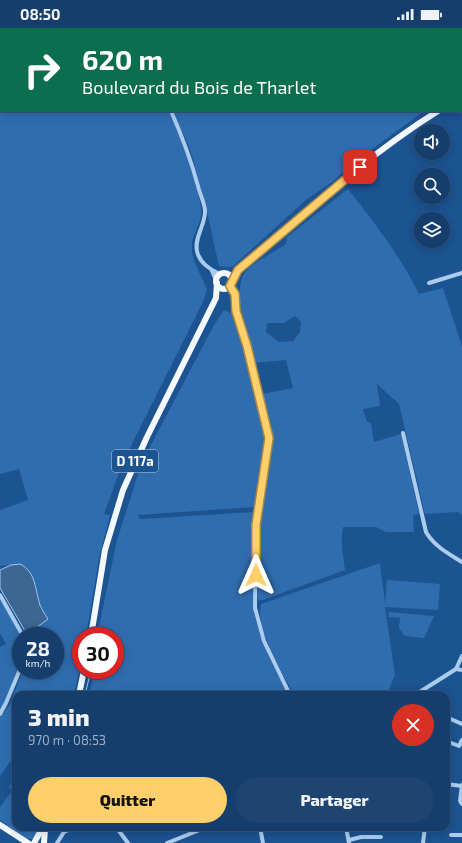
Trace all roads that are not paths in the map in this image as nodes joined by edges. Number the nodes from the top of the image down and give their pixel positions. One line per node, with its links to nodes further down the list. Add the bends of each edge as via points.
1 (171, 112): 4 (street, via 188,152 205,208 197,252 202,262)
2 (436, 112): 3 (main road, via 360,167)
3 (238, 270): 5 (main road); 8 (main road)
4 (212, 271): 7 (street); 9 (street)
5 (227, 273): 7 (main road); 8 (main road)
6 (462, 273): 10 (street)
7 (220, 274): 9 (main road)
8 (232, 279): 11 (main road)
9 (217, 282): 11 (main road, via 219,287); 12 (main road, D 117a)
10 (429, 284)
11 (228, 287): 12 (main road, D 117a); 24 (street, via 235,294 236,311 269,438 256,525 255,608 264,641)
12 (216, 298): 17 (main road, D 117a, via 146,437 123,490 105,550)
13 (403, 433): 14 (street, via 426,532 443,550)
14 (462, 562)
15 (0, 595): 16 (street)
16 (18, 627)
17 (92, 627)
18 (462, 656): 19 (street)
19 (456, 669): 20 (street); 25 (street)
20 (462, 670)
21 (16, 679): 26 (street)
22 (82, 679): 23 (main road)
23 (80, 691)
24 (288, 691)
25 (420, 691)
26 (0, 714)
27 (450, 719): 28 (street)
28 (462, 724)
29 (462, 740): 30 (street, via 460,746)
30 (450, 742)
31 (450, 784): 32 (street)
32 (462, 785): 33 (street)
33 (462, 804)
34 (0, 825): 48 (main road); 49 (main road)
35 (42, 831): 50 (main road)
36 (44, 831): 51 (main road)
37 (66, 831): 46 (street)
38 (119, 831): 52 (street)
39 (196, 831): 53 (street)
40 (261, 831): 54 (street)
41 (347, 831): 47 (street)
42 (424, 831): 55 (street)
43 (451, 835): 44 (street)
44 (462, 835)
45 (381, 837): 47 (street, via 361,837)
46 (57, 842)
47 (349, 842)
48 (18, 843)
49 (28, 843)
50 (34, 843): 51 (main road)
51 (42, 843)
52 (128, 843)
53 (167, 843)
54 (263, 843)
55 (423, 843)

